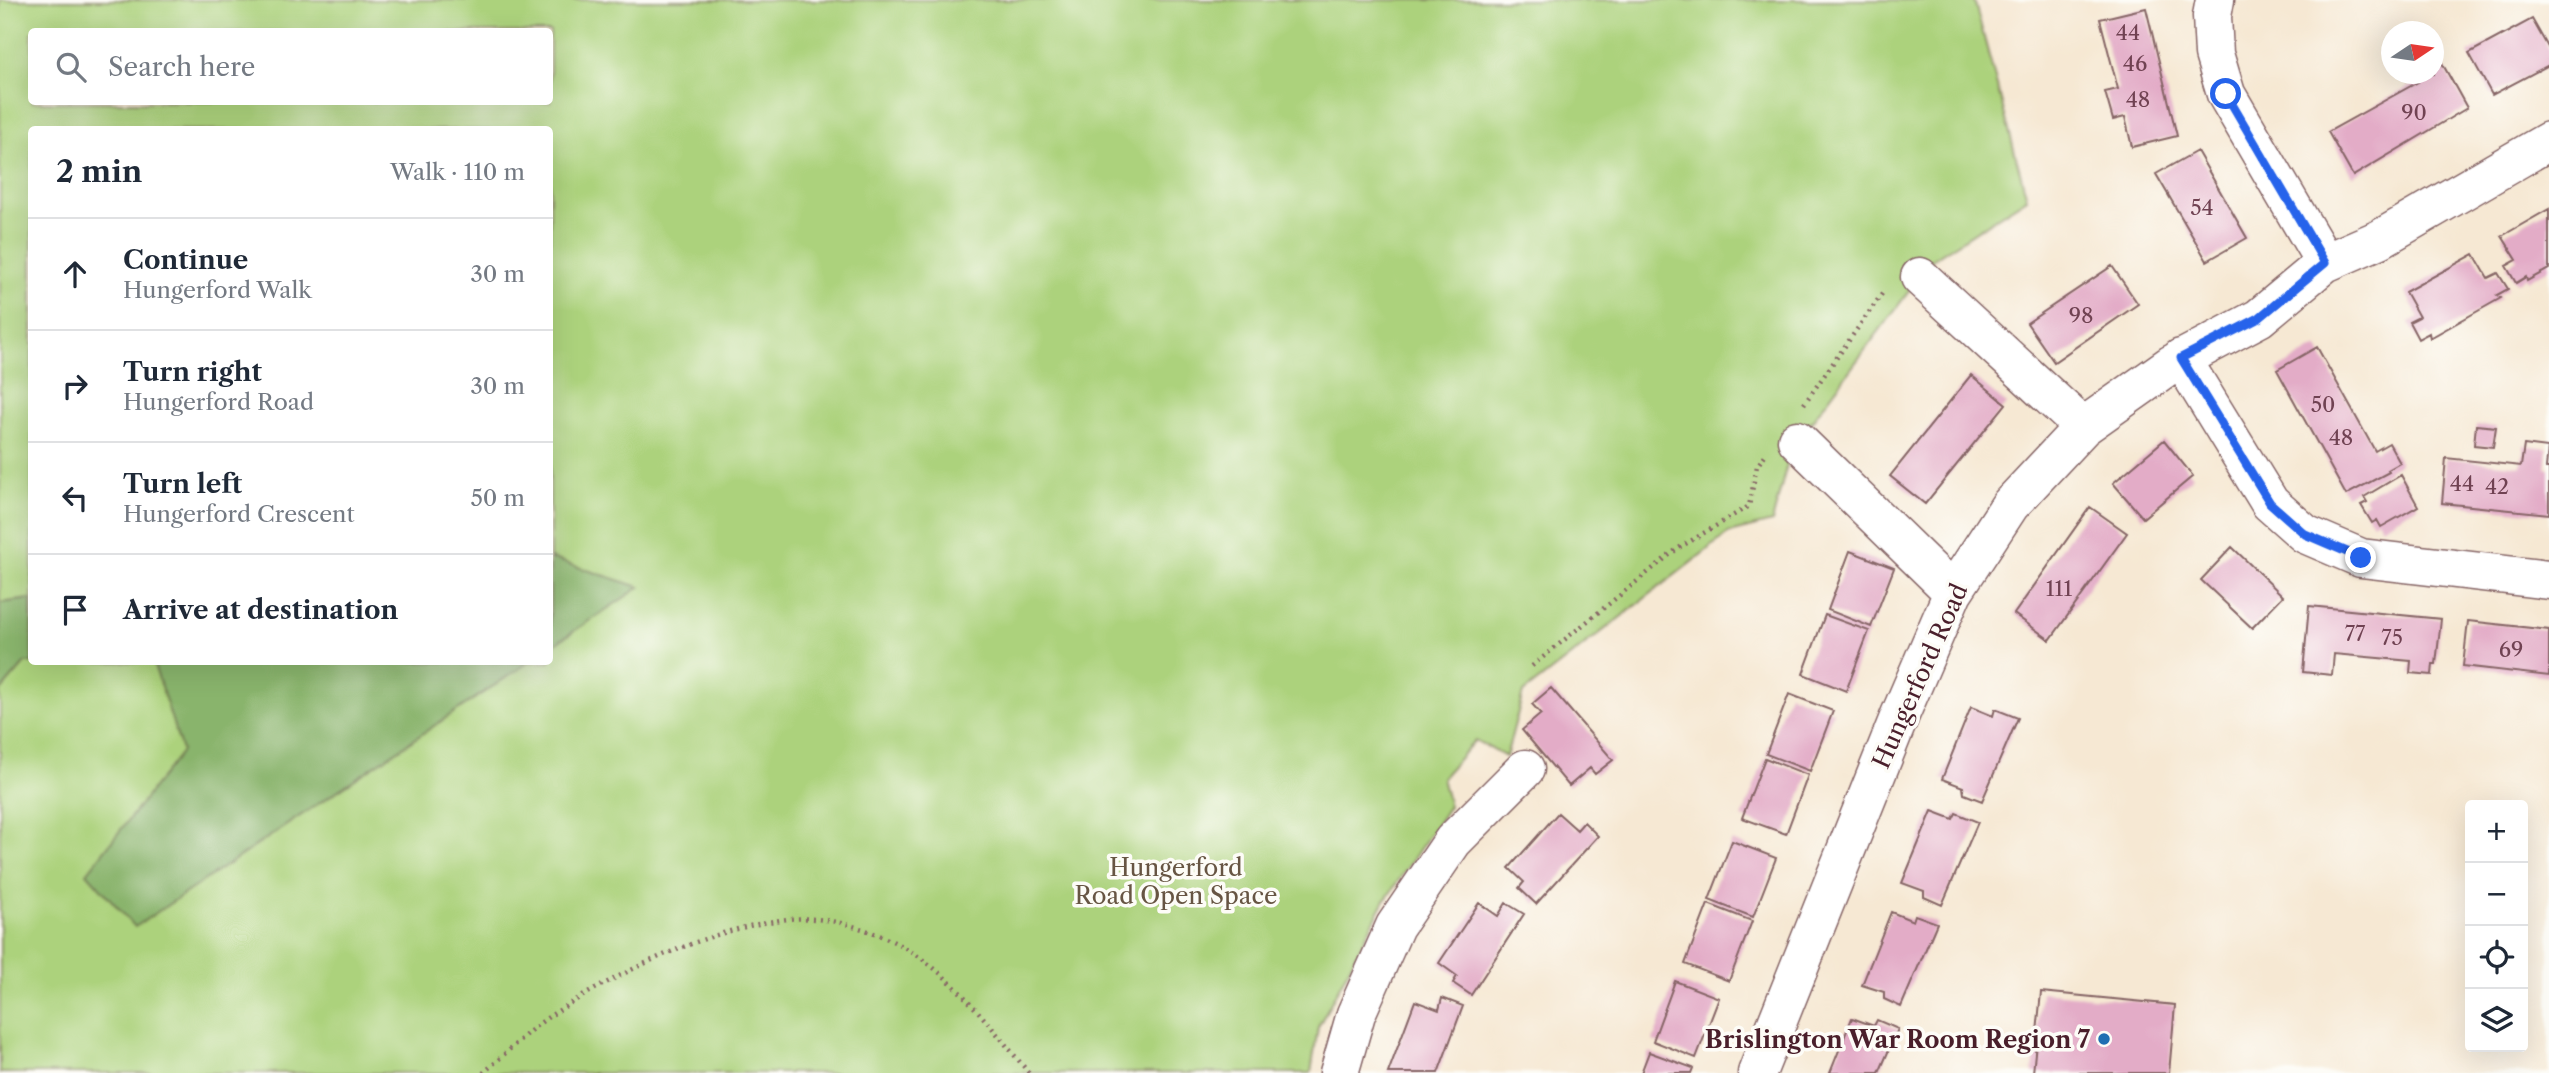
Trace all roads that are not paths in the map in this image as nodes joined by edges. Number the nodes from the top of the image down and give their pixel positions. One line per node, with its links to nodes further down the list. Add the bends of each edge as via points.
1 (2215, 0): 3 (street, via 2214,54 2226,94)
2 (2549, 141): 3 (street, Hungerford Road, via 2380,239)
3 (2325, 263): 5 (street, Hungerford Road, via 2259,318)
4 (1920, 277): 6 (street)
5 (2181, 358): 6 (street, Hungerford Road); 8 (street, via 2270,503 2305,534 2361,558)
6 (2083, 427): 9 (street, Hungerford Road, via 2010,505)
7 (1788, 434): 9 (street)
8 (2549, 580)
9 (1953, 592): 12 (street, Hungerford Road)
10 (1525, 769): 11 (street, via 1453,841 1395,926 1356,1014)
11 (1339, 1073)
12 (1757, 1073)

